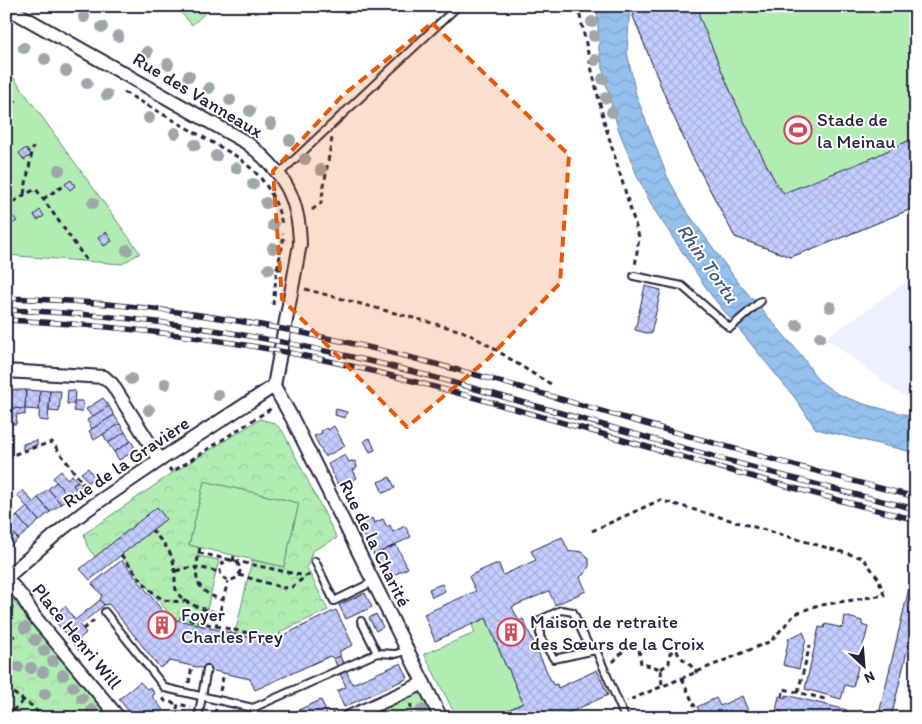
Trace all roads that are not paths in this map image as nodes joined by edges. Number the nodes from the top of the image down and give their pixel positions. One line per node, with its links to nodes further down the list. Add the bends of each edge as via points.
1 (458, 6): 3 (lane)
2 (6, 7): 3 (street, Rue des Vanneaux, via 247,143)
3 (279, 174): 7 (street, Rue des Vanneaux, via 294,200 300,244)
4 (634, 276): 5 (lane, via 682,286 730,328)
5 (761, 301)
6 (6, 371): 8 (street, via 104,377 112,384)
7 (274, 386): 8 (street, Rue de la Gravière); 11 (street, Rue de la Charité)
8 (160, 460): 10 (street, Rue de la Gravière, via 68,524)
9 (315, 561): 11 (lane, via 334,601)
10 (6, 578): 20 (street, Place Henri Will)
11 (373, 582): 14 (street, Rue de la Charité)
12 (105, 612): 19 (lane, via 165,688)
13 (361, 621): 16 (lane)
14 (407, 650): 16 (lane, via 396,654); 18 (street, Rue de la Charité)
15 (591, 651): 15 (lane, via 554,659 540,637 540,620 561,610 573,612); 24 (lane, via 596,650)
16 (377, 653): 19 (lane, via 254,708)
17 (207, 669): 19 (lane)
18 (424, 683): 22 (street); 23 (street, Rue de la Charité)
19 (202, 697): 21 (lane)
20 (118, 718)
21 (198, 718)
22 (346, 718)
23 (441, 718)
24 (625, 718)

